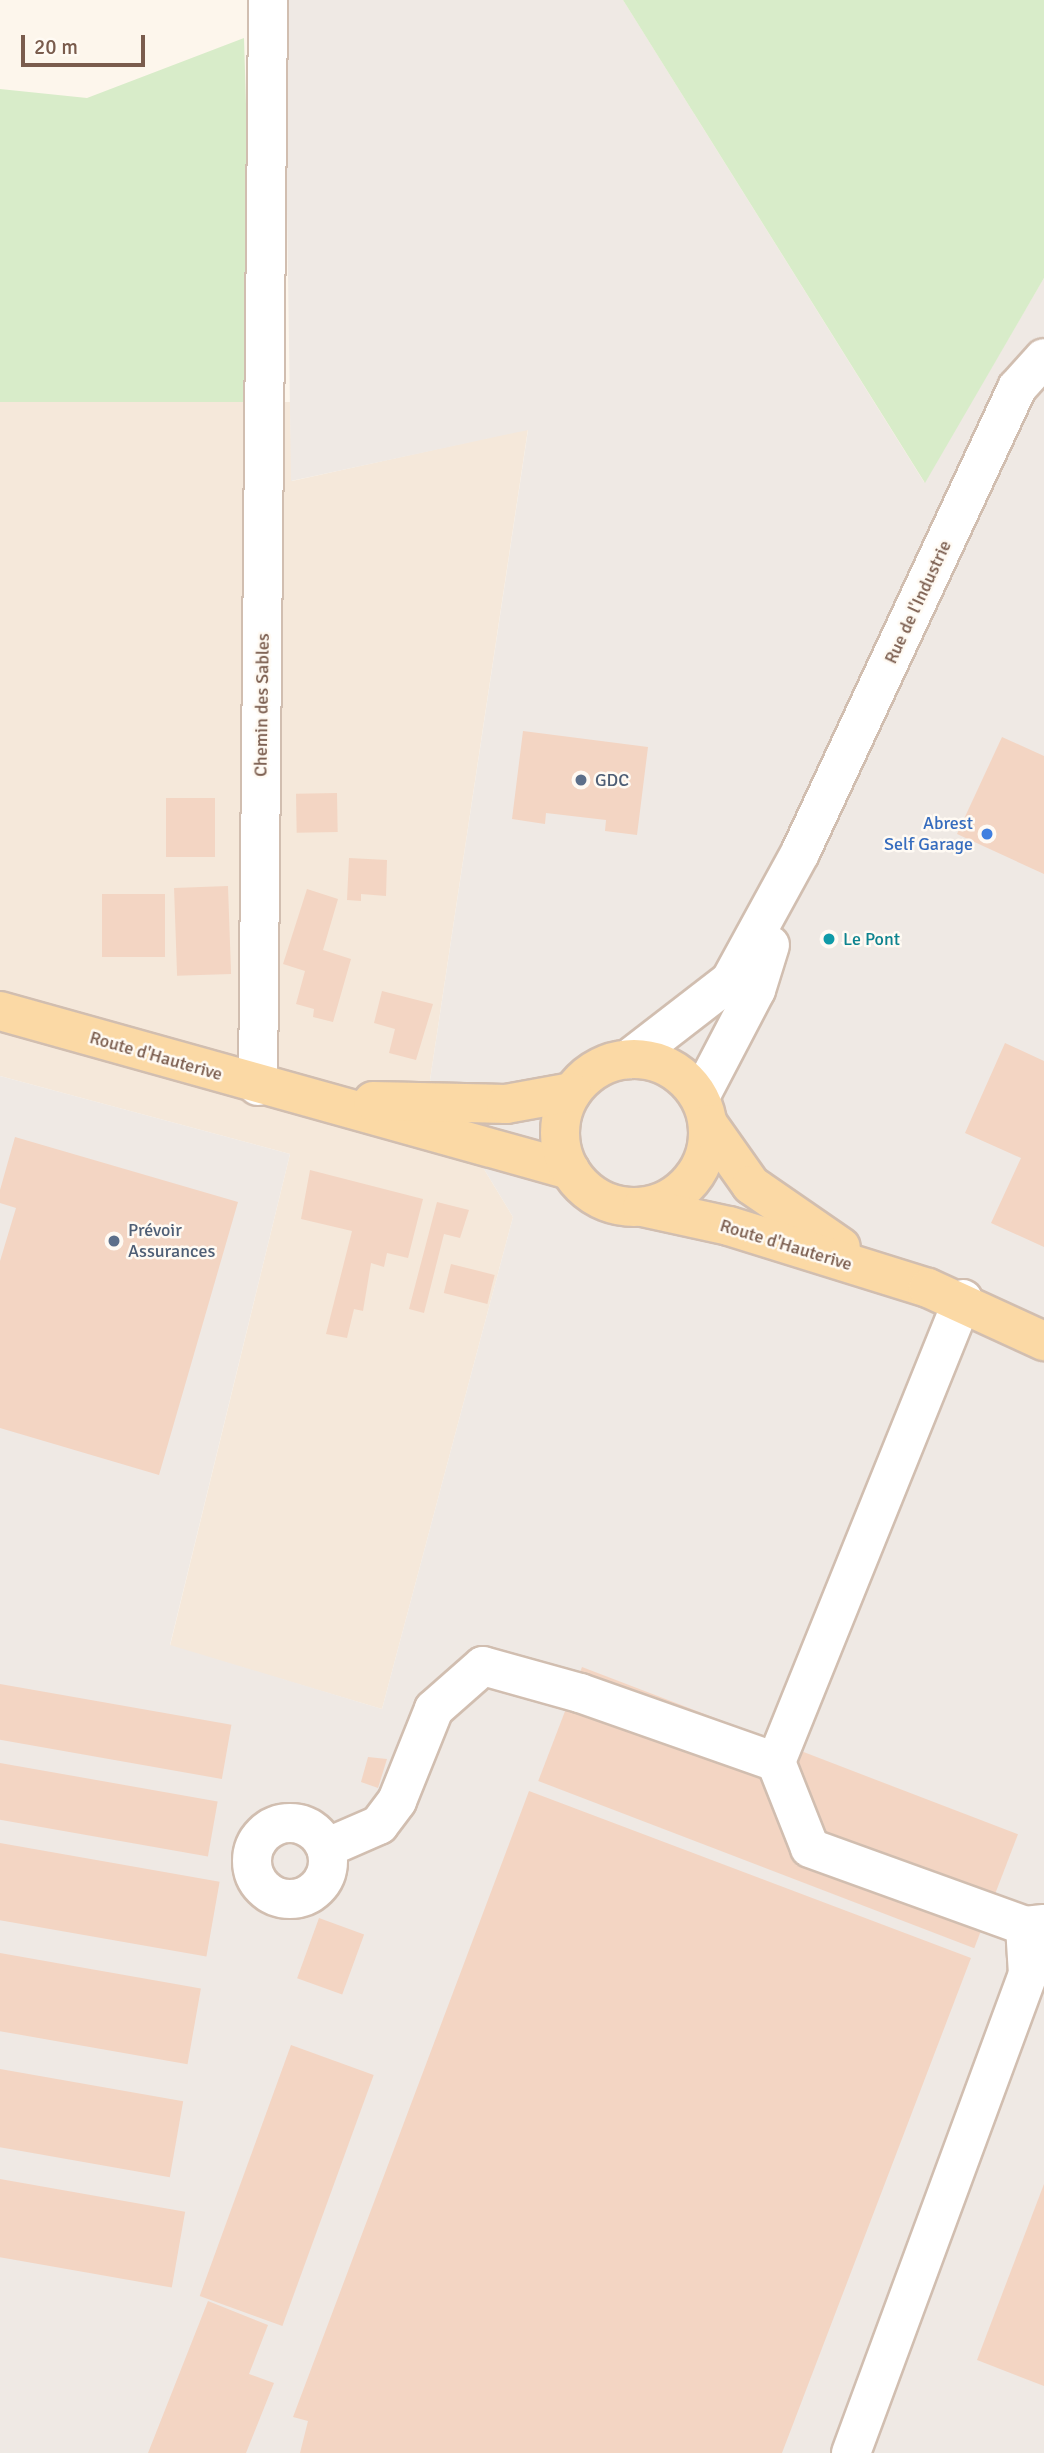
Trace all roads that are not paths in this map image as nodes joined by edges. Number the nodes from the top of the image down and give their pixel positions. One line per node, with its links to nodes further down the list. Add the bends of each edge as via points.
1 (268, 0): 6 (street, Chemin des Sables)
2 (1044, 358): 3 (street, Rue de l'Industrie, via 1017,388)
3 (800, 853): 5 (street, Rue de l'Industrie, via 730,981); 9 (street, Rue de l'Industrie, via 756,990)
4 (0, 1011): 6 (main road, Route d'Hauterive)
5 (629, 1059): 7 (main road, via 603,1066); 9 (main road, via 670,1068)
6 (258, 1086): 8 (main road, Route d'Hauterive)
7 (572, 1092): 8 (main road, Route d'Hauterive, via 506,1104); 10 (main road, via 560,1130)
8 (312, 1100): 10 (main road, Route d'Hauterive)
9 (704, 1111): 11 (main road, via 708,1148 692,1179 665,1201); 12 (main road, Route d'Hauterive, via 751,1185 813,1231)
10 (570, 1170): 11 (main road, via 600,1199)
11 (642, 1207): 12 (main road, Route d'Hauterive, via 729,1226)
12 (946, 1293): 13 (main road, Route d'Hauterive); 14 (street)
13 (1044, 1341)
14 (776, 1762): 15 (street, via 580,1693 483,1666 434,1709 397,1801 379,1825); 16 (street, via 810,1848)
15 (326, 1848)
16 (1034, 1925): 17 (street, via 1028,1974)
17 (851, 2453)

